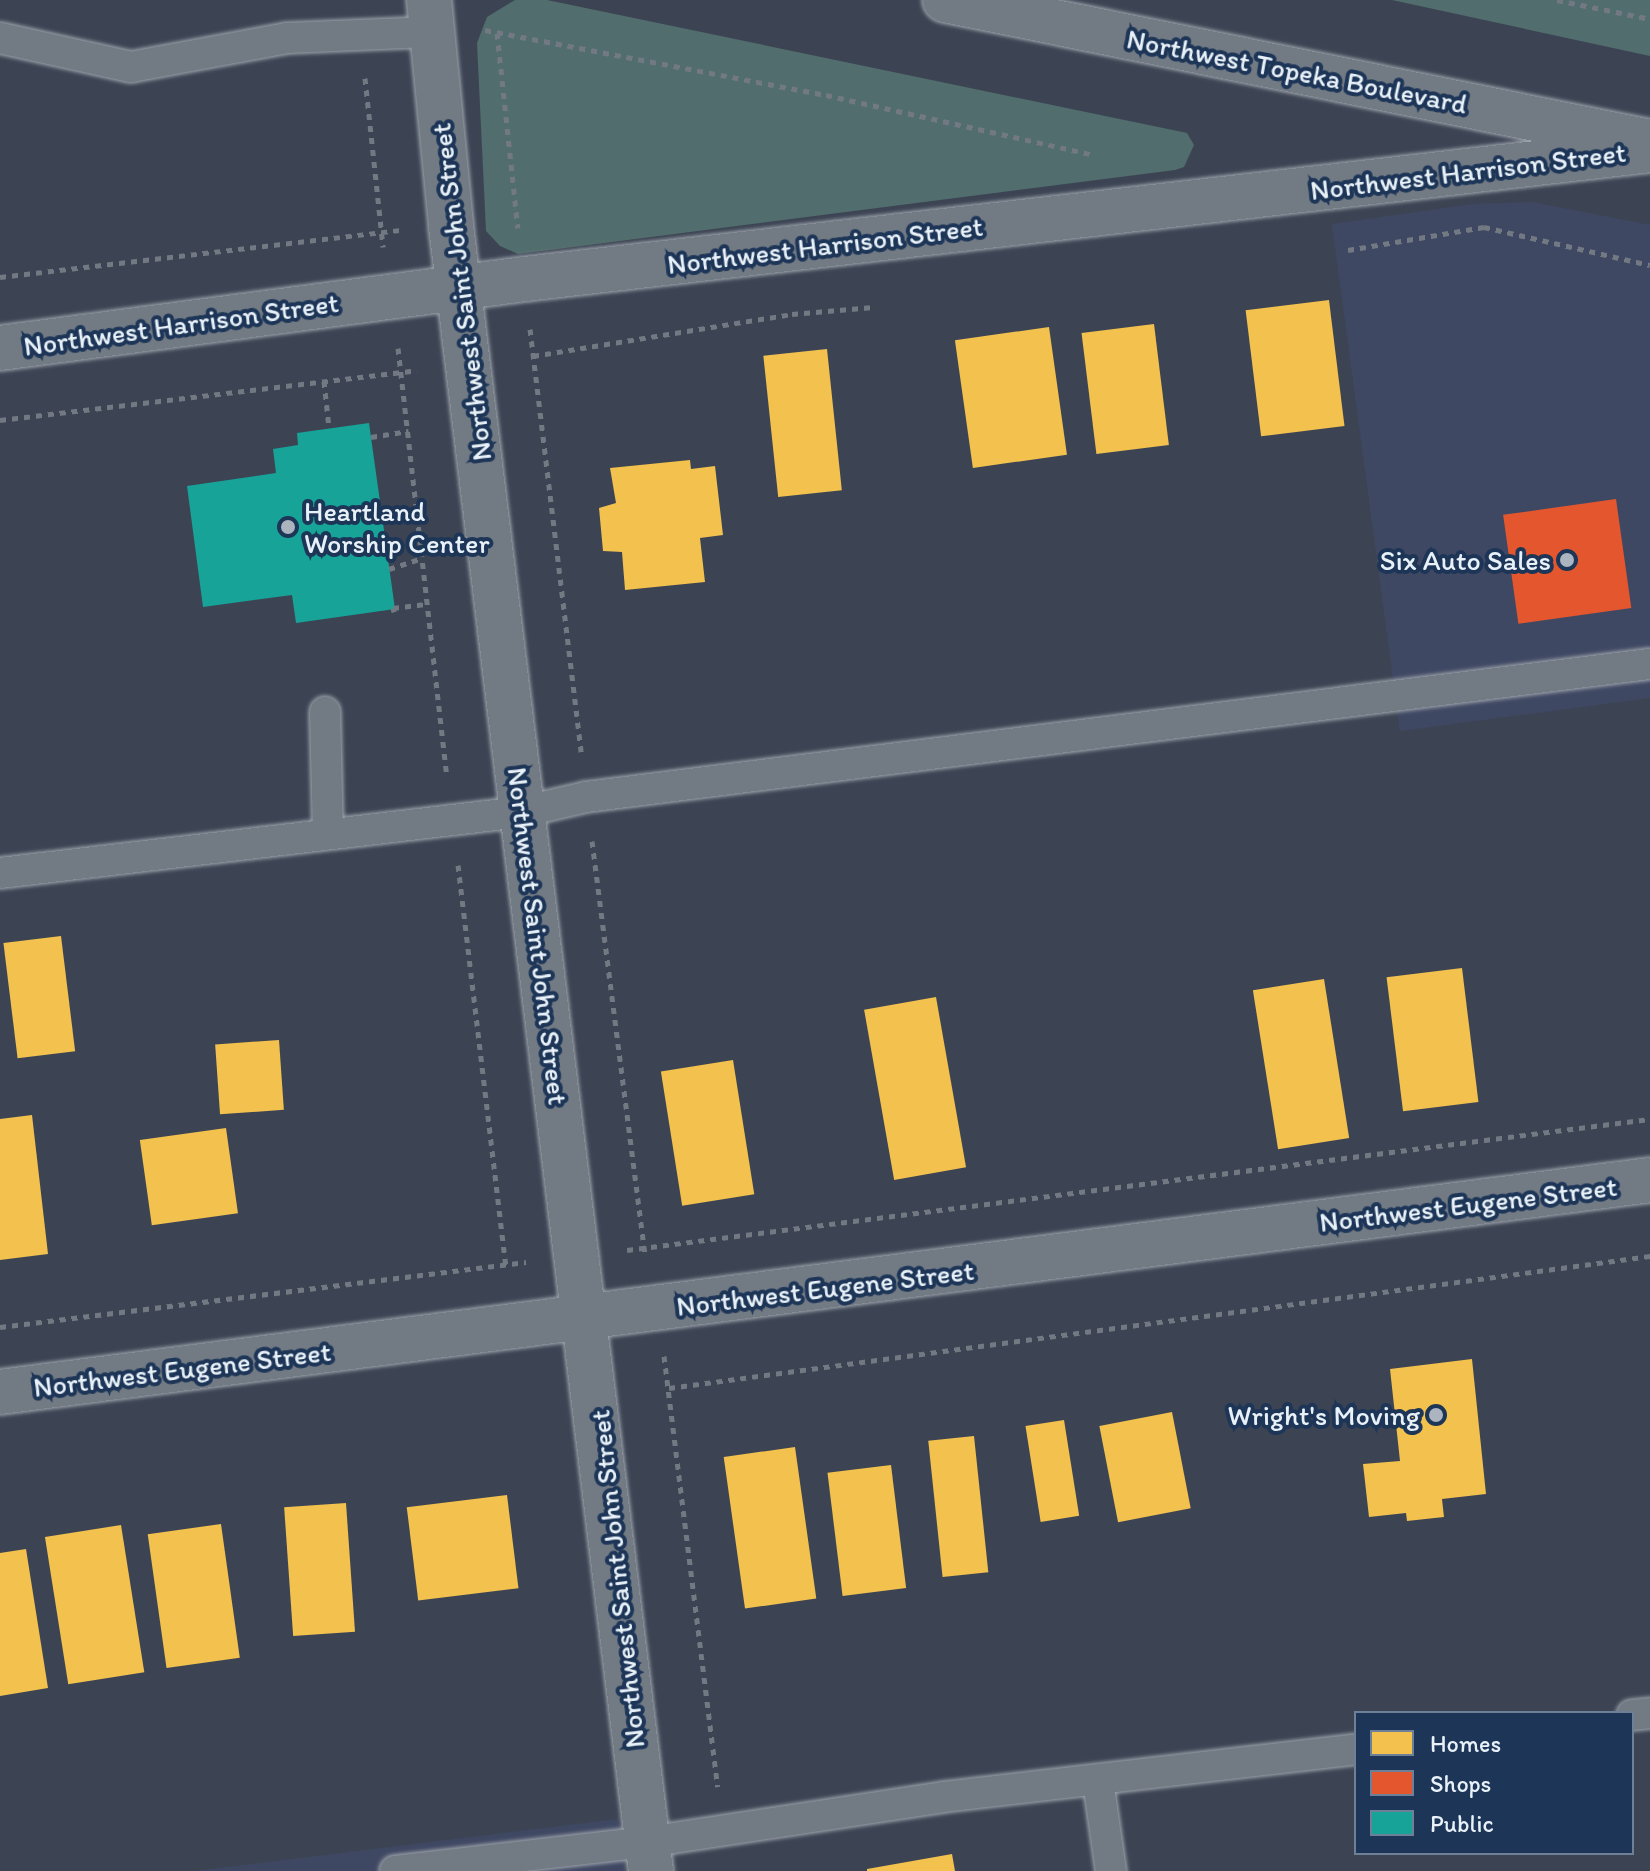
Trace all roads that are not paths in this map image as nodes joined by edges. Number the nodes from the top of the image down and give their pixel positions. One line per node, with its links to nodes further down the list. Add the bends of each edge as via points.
1 (945, 0): 4 (street, Northwest Topeka Boulevard)
2 (431, 16): 3 (lane, via 360,33 287,38 131,67); 6 (street, Northwest Saint John Street)
3 (0, 38)
4 (1650, 142)
5 (1650, 150): 6 (street, Northwest Harrison Street)
6 (459, 287): 7 (street, Northwest Harrison Street); 10 (street, Northwest Saint John Street)
7 (0, 348)
8 (1650, 664): 10 (lane, via 586,797)
9 (325, 712): 11 (lane)
10 (521, 812): 11 (lane); 14 (street, Northwest Saint John Street)
11 (328, 834): 12 (lane)
12 (0, 873)
13 (1650, 1180): 14 (street, Northwest Eugene Street)
14 (588, 1318): 15 (street, Northwest Eugene Street); 18 (street, Northwest Saint John Street)
15 (0, 1392)
16 (1354, 1749): 17 (lane)
17 (1098, 1781): 18 (lane, via 944,1797 724,1831); 20 (lane)
18 (649, 1857): 19 (lane)
19 (395, 1871)
20 (1111, 1871)

